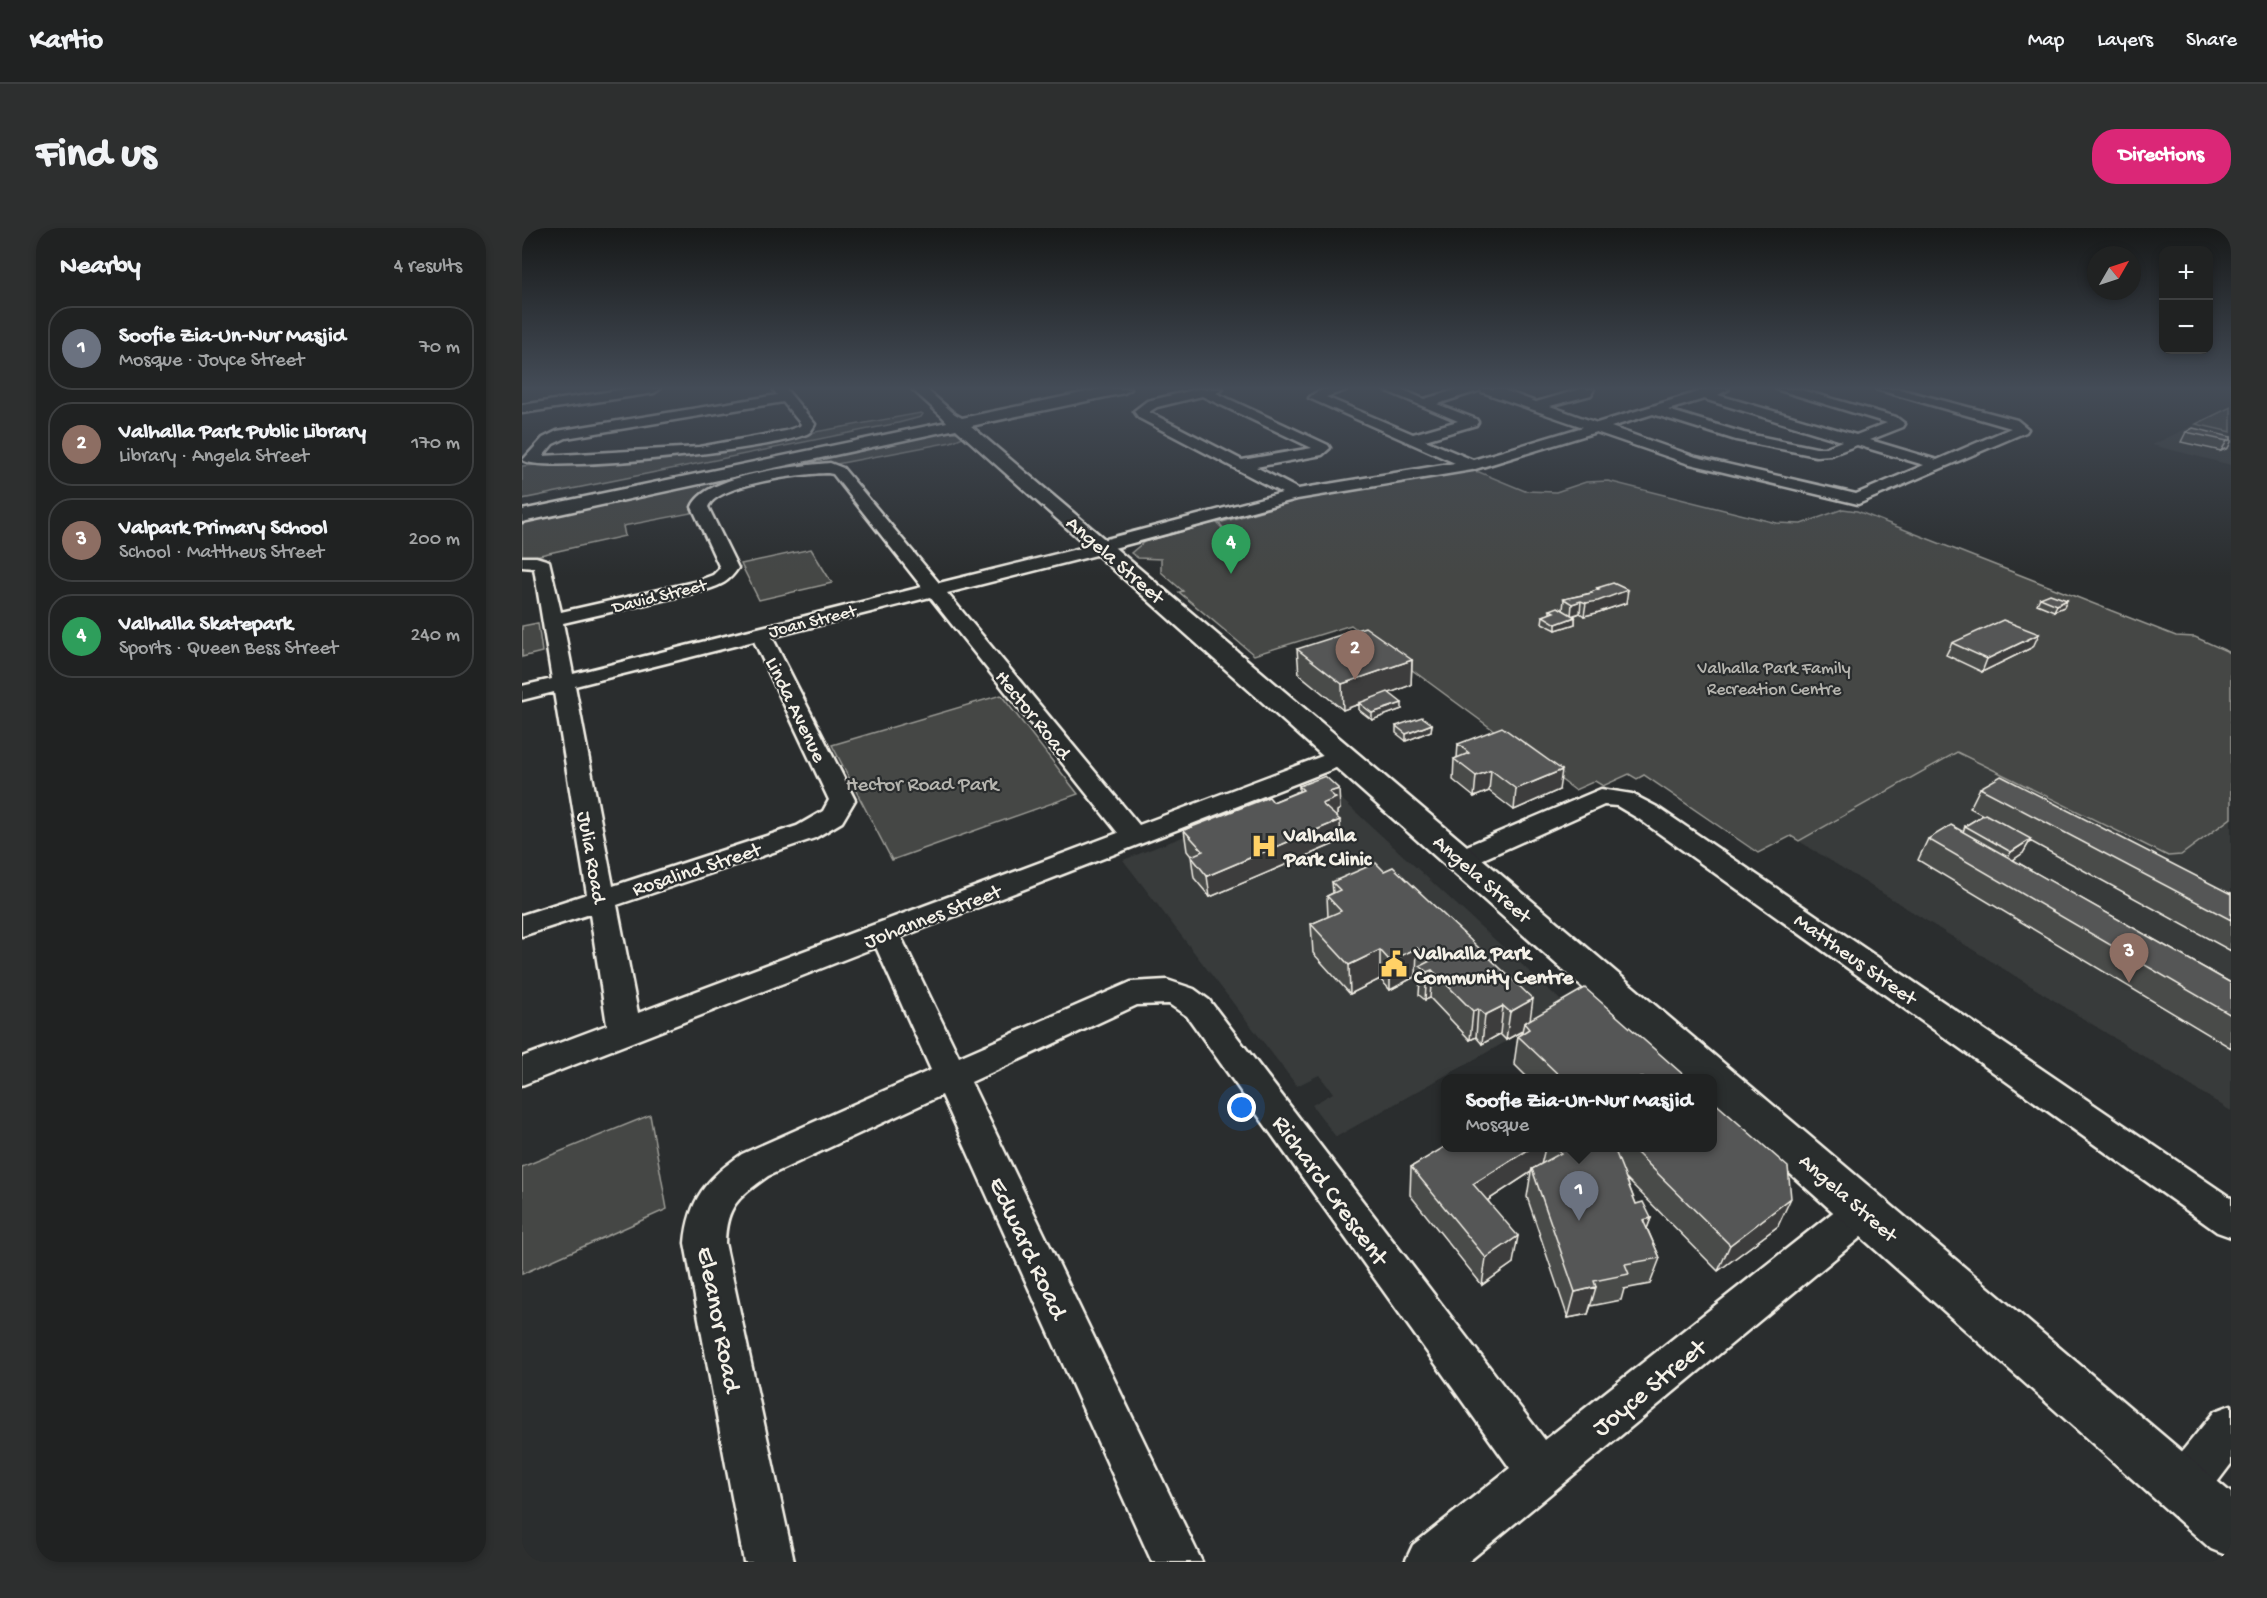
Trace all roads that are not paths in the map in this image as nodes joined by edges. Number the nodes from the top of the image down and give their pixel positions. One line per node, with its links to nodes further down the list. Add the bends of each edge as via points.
1 (539, 451): 2 (street, via 531,460)
2 (696, 451)
3 (796, 451): 20 (street)
4 (814, 451): 21 (street)
5 (991, 451): 22 (street, Angela Street)
6 (1214, 451): 15 (street)
7 (1311, 451): 15 (street)
8 (1440, 451): 16 (street)
9 (1517, 451): 16 (street, Joan Street)
10 (1666, 451): 17 (street, via 1858,499)
11 (1807, 451): 12 (street)
12 (1828, 451)
13 (1894, 451): 17 (street)
14 (1970, 451): 17 (street)
15 (1241, 465): 19 (street)
16 (1472, 465): 19 (street, Joan Street)
17 (1939, 465)
18 (798, 471): 24 (street, Hector Road, via 838,471); 25 (street, David Street, via 741,484 704,498 700,507 729,568 724,577)
19 (1296, 494): 22 (street, Joan Street)
20 (522, 505)
21 (522, 516)
22 (1101, 547): 24 (street, Joan Street); 29 (street, Angela Street)
23 (522, 562): 25 (street, Julia Road, via 543,565)
24 (934, 590): 26 (street, Joan Street); 31 (street, Hector Road)
25 (552, 620): 27 (street, Julia Road)
26 (760, 633): 27 (street, Joan Street); 30 (street, Linda Avenue, via 840,794 842,800)
27 (562, 683): 28 (street, Joan Street); 33 (street, Julia Road)
28 (522, 693)
29 (1342, 757): 31 (street, Johannes Street); 32 (street, Angela Street)
30 (833, 816): 33 (street, Rosalind Street, via 806,832)
31 (1135, 837): 35 (street, Johannes Street)
32 (1460, 859): 38 (street, Angela Street); 42 (street, Mattheus Street, via 1601,797 1623,799)
33 (600, 900): 34 (street, Rosalind Street); 36 (street, Julia Road)
34 (522, 926)
35 (884, 933): 36 (street, Johannes Street); 39 (street, Edward Road)
36 (625, 1032): 37 (street, Johannes Street)
37 (522, 1071)
38 (1708, 1074)
39 (951, 1076): 44 (street, Richard Crescent, via 1131,994 1157,991 1189,998); 47 (street, Eleanor Road, via 755,1165 730,1182 705,1222 705,1243); 48 (street, Edward Road)
40 (1717, 1082): 41 (street, Angela Street)
41 (1865, 1210): 44 (street, Joyce Street); 45 (street, Angela Street)
42 (2231, 1220)
43 (2231, 1427): 45 (street)
44 (1542, 1473): 49 (street, Joyce Street)
45 (2183, 1488): 46 (street, Angela Street)
46 (2231, 1529)
47 (769, 1562)
48 (1177, 1562)
49 (1431, 1562)

